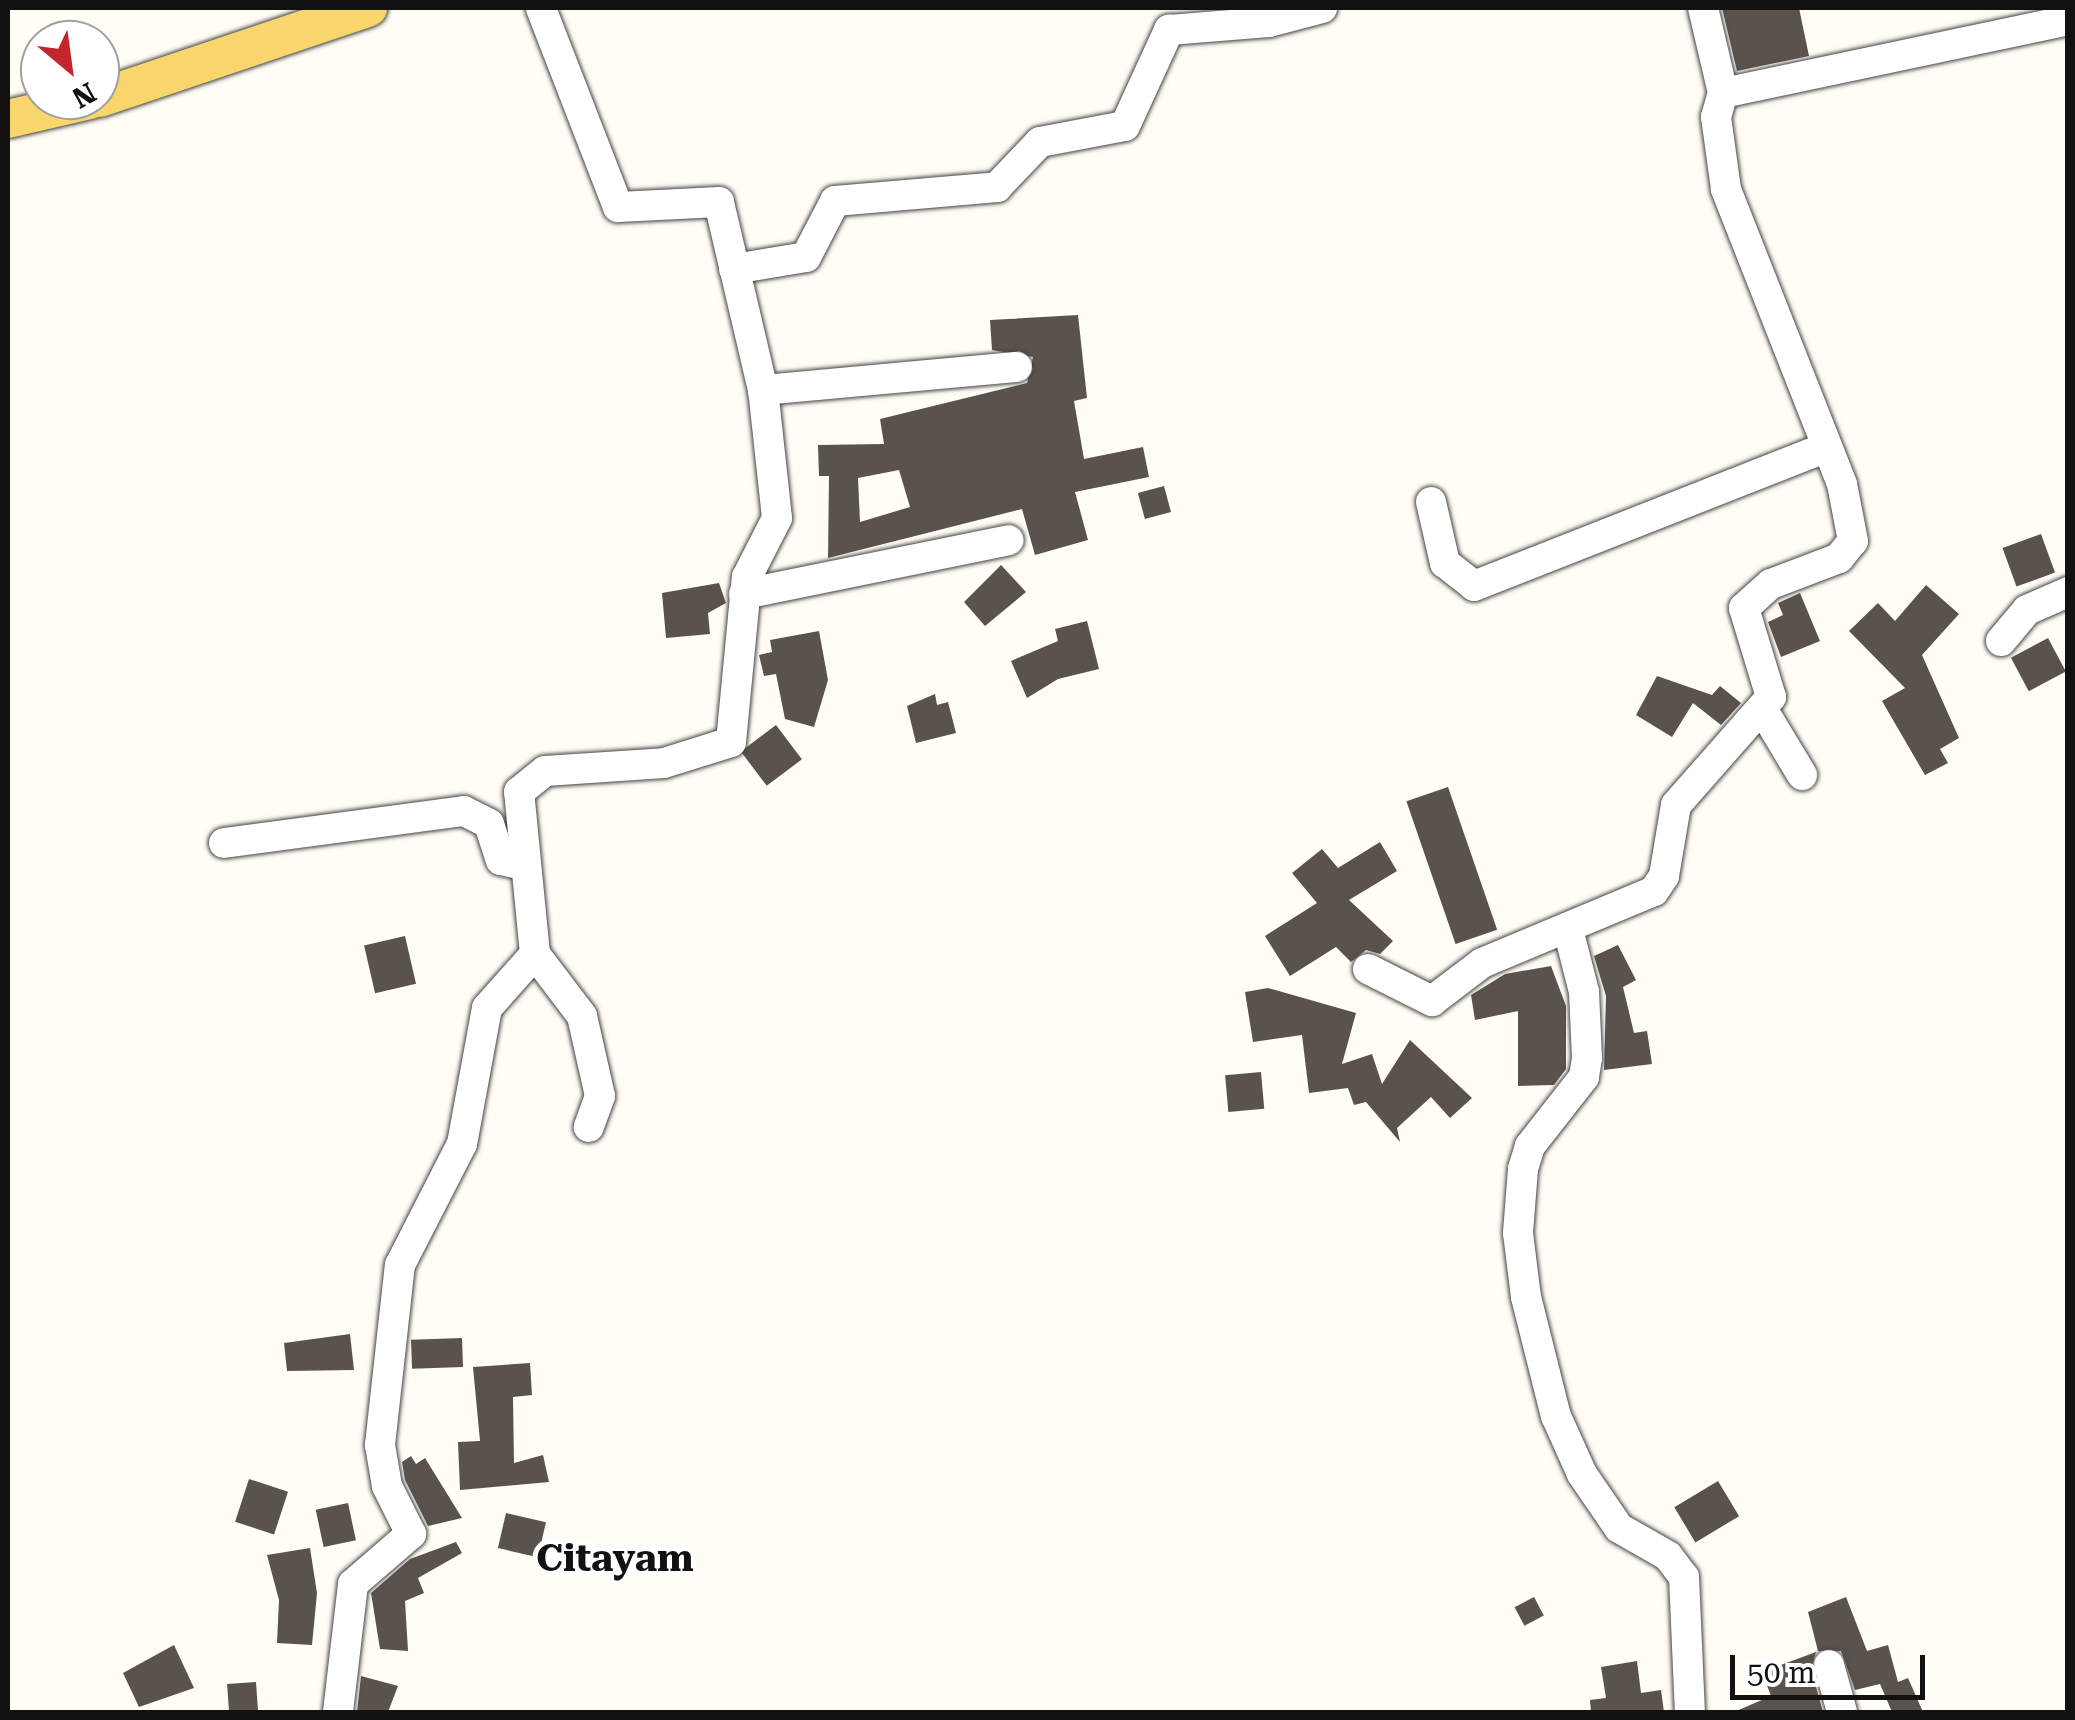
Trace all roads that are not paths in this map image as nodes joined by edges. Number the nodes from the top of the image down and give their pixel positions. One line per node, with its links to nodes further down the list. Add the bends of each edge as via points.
1 (368, 8): 6 (main road)
2 (540, 8): 8 (street, via 612,201 630,210 720,202)
3 (1322, 8): 8 (street, via 1269,22 1169,30 1125,126 1040,142 996,187 835,201 806,257)
4 (1703, 8): 7 (street)
5 (2068, 20): 7 (street)
6 (120, 91)
7 (1724, 92): 11 (street, via 1716,117 1726,189)
8 (734, 269): 10 (street)
9 (1017, 366): 10 (street)
10 (763, 390): 15 (street, via 776,518)
11 (1822, 449): 12 (street, via 1474,586 1445,563); 17 (street, via 1850,505 1852,541 1839,558 1771,584 1744,608 1752,652 1772,683)
12 (1430, 502)
13 (1009, 540): 15 (street)
14 (2068, 592): 16 (street, via 2027,610)
15 (744, 594): 20 (street, via 730,742 664,763 533,776 519,792)
16 (2000, 640)
17 (1763, 710): 18 (street); 21 (street, via 1676,805 1661,884 1643,900)
18 (1802, 775)
19 (224, 843): 20 (street, via 464,811 488,824 501,860)
20 (522, 865): 22 (street)
21 (1568, 929): 23 (street, via 1466,971 1432,1001); 27 (street, via 1584,992 1587,1058 1584,1077 1530,1146 1523,1169 1518,1233 1526,1297 1556,1416 1582,1474 1619,1528 1668,1556 1684,1577)
22 (535, 954): 24 (street, via 582,1016 600,1096); 26 (street, via 486,1008 462,1144 400,1264 380,1446 387,1486 411,1534 353,1584)
23 (1368, 969)
24 (589, 1126)
25 (1829, 1665): 28 (street)
26 (338, 1712)
27 (1690, 1712)
28 (1842, 1712)

